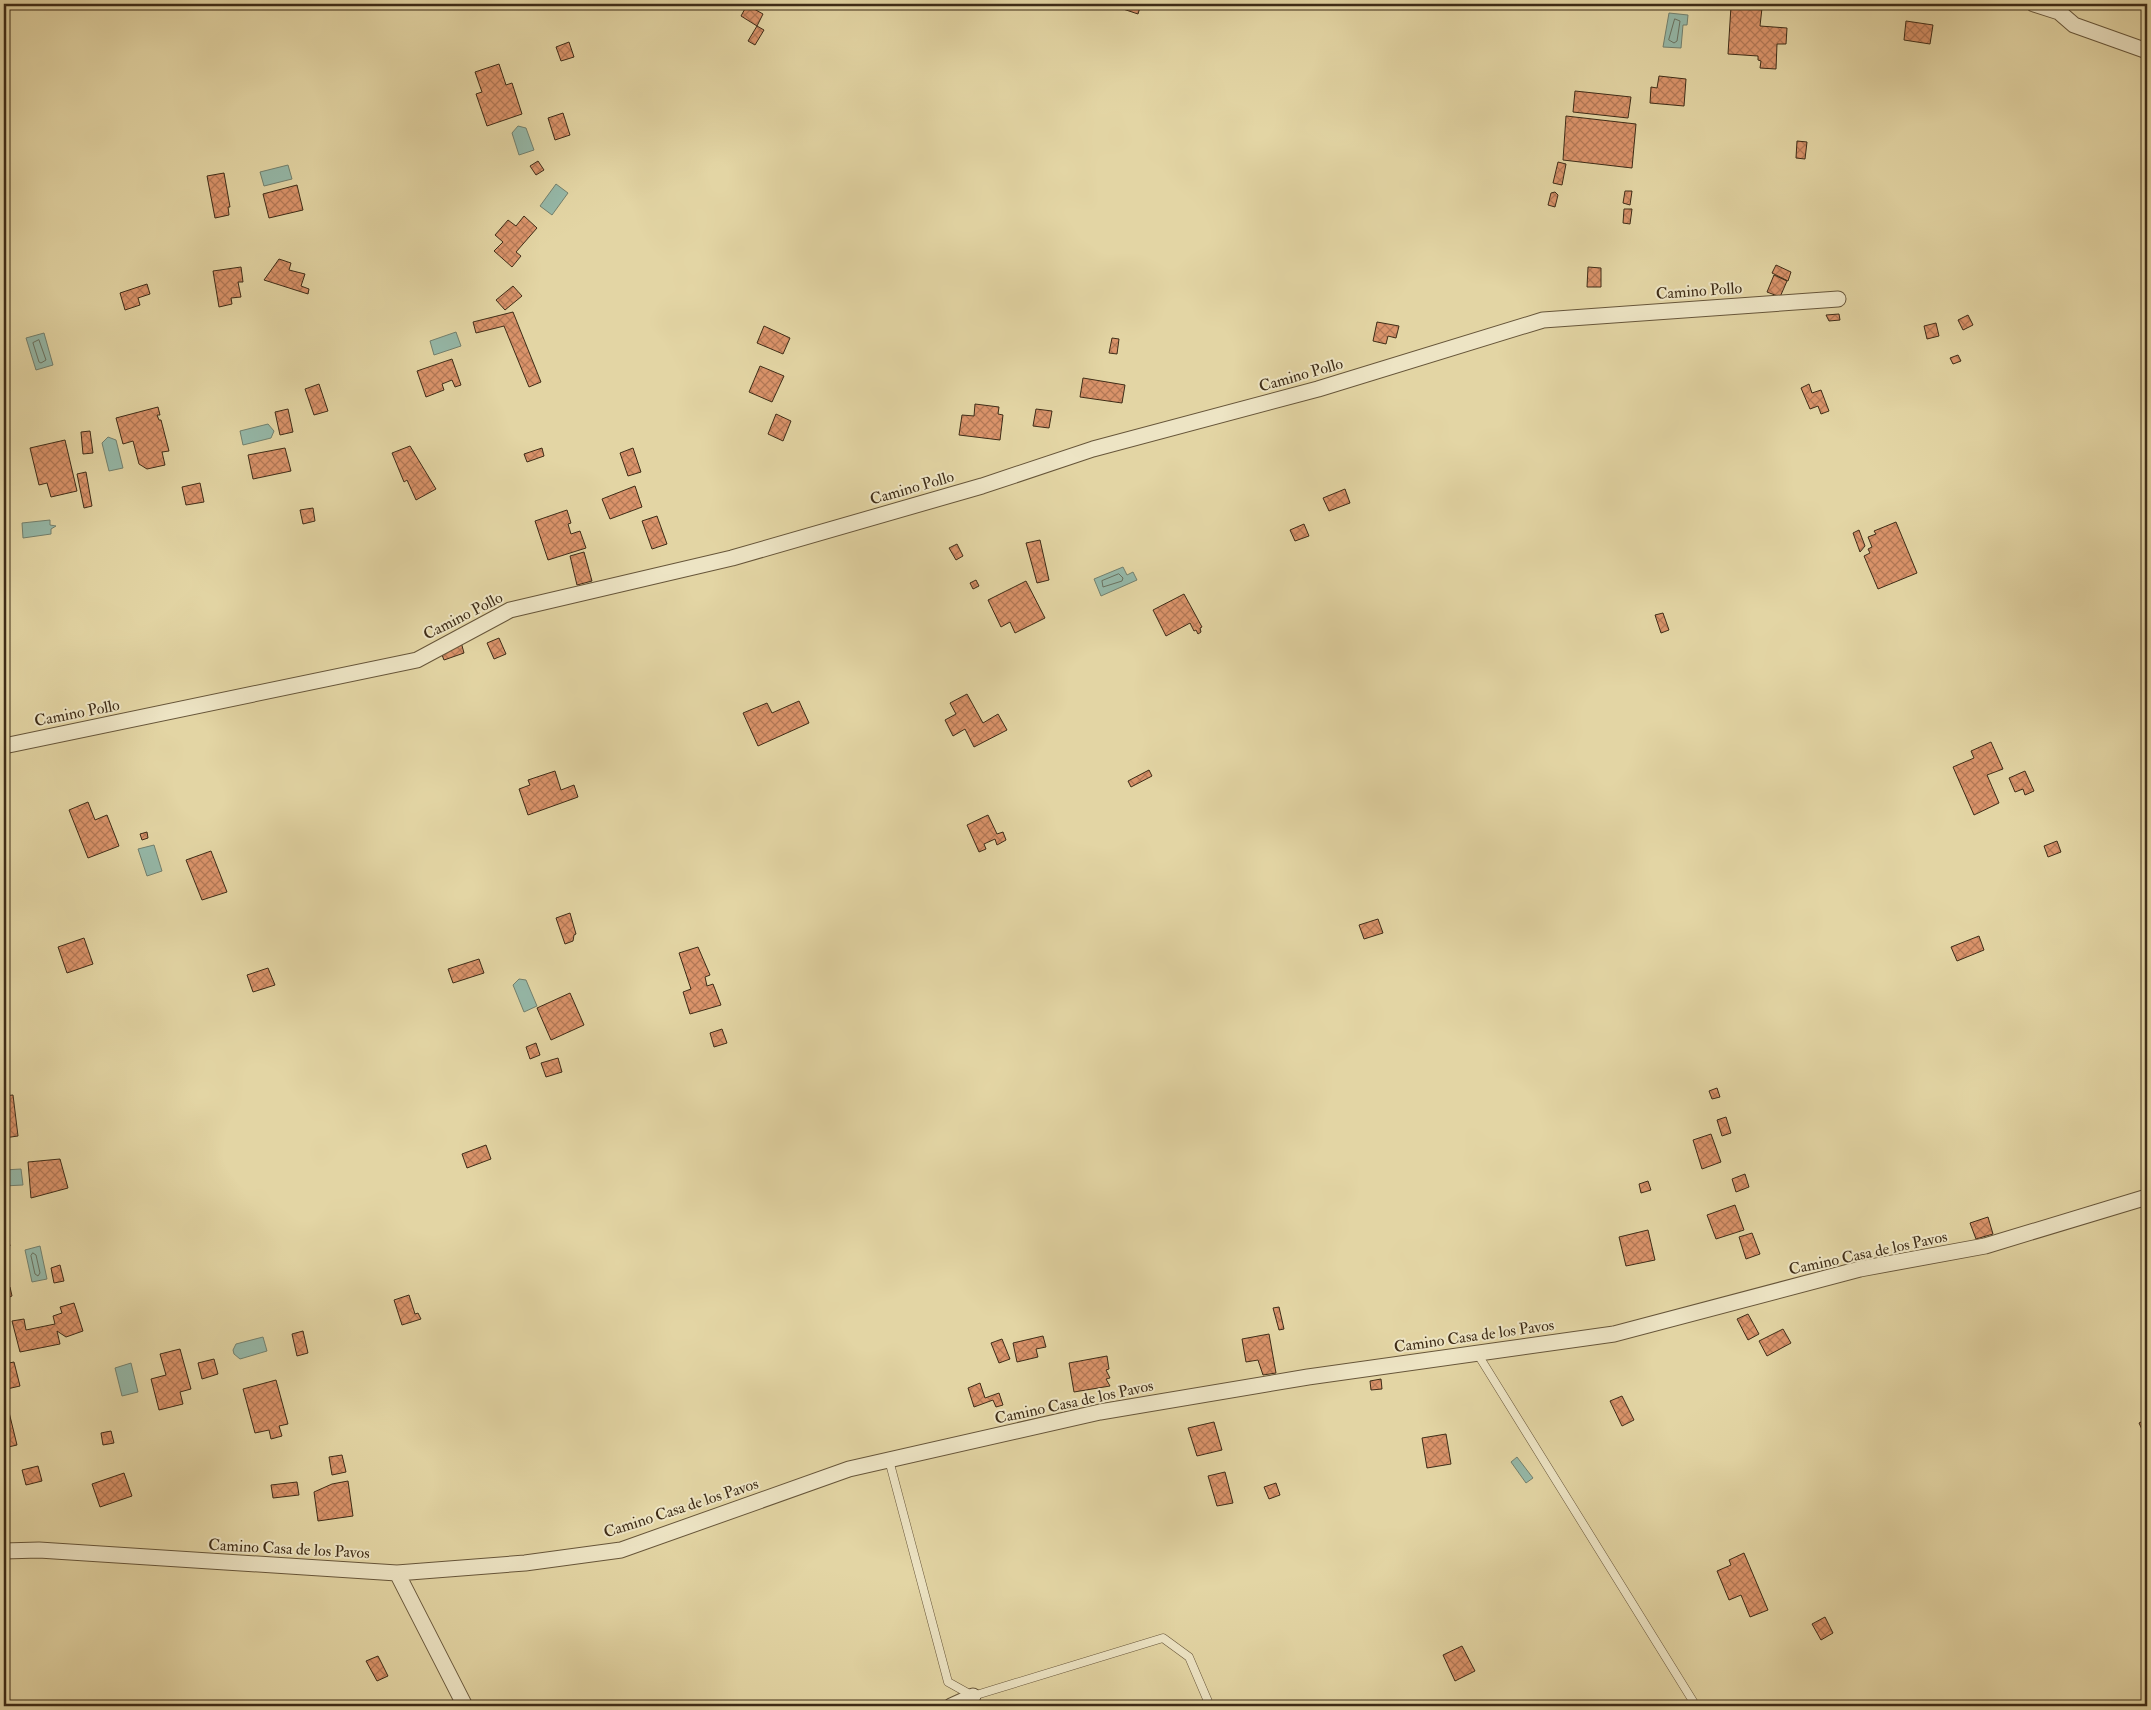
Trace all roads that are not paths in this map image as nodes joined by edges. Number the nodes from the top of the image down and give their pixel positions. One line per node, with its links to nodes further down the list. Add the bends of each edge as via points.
1 (2034, 4): 2 (street, via 2059,12 2074,24)
2 (2147, 50)
3 (1838, 299): 4 (street, Camino Pollo, via 1543,320 1318,389 1093,449 982,486 732,558 510,610 417,660)
4 (4, 746)
5 (2147, 1197): 6 (street, Camino Casa de los Pavos, via 1985,1246 1860,1269 1614,1334)
6 (1477, 1353): 7 (street, Camino Casa de los Pavos, via 1100,1412); 14 (lane)
7 (889, 1460): 9 (street, Camino Casa de los Pavos, via 849,1469 621,1550 525,1563); 10 (lane, via 948,1682)
8 (4, 1551): 9 (street, Camino Casa de los Pavos, via 39,1550)
9 (398, 1573): 11 (street)
10 (973, 1696): 12 (street); 13 (lane, via 1163,1638 1189,1657)
11 (465, 1706)
12 (951, 1706)
13 (1210, 1706)
14 (1696, 1706)

